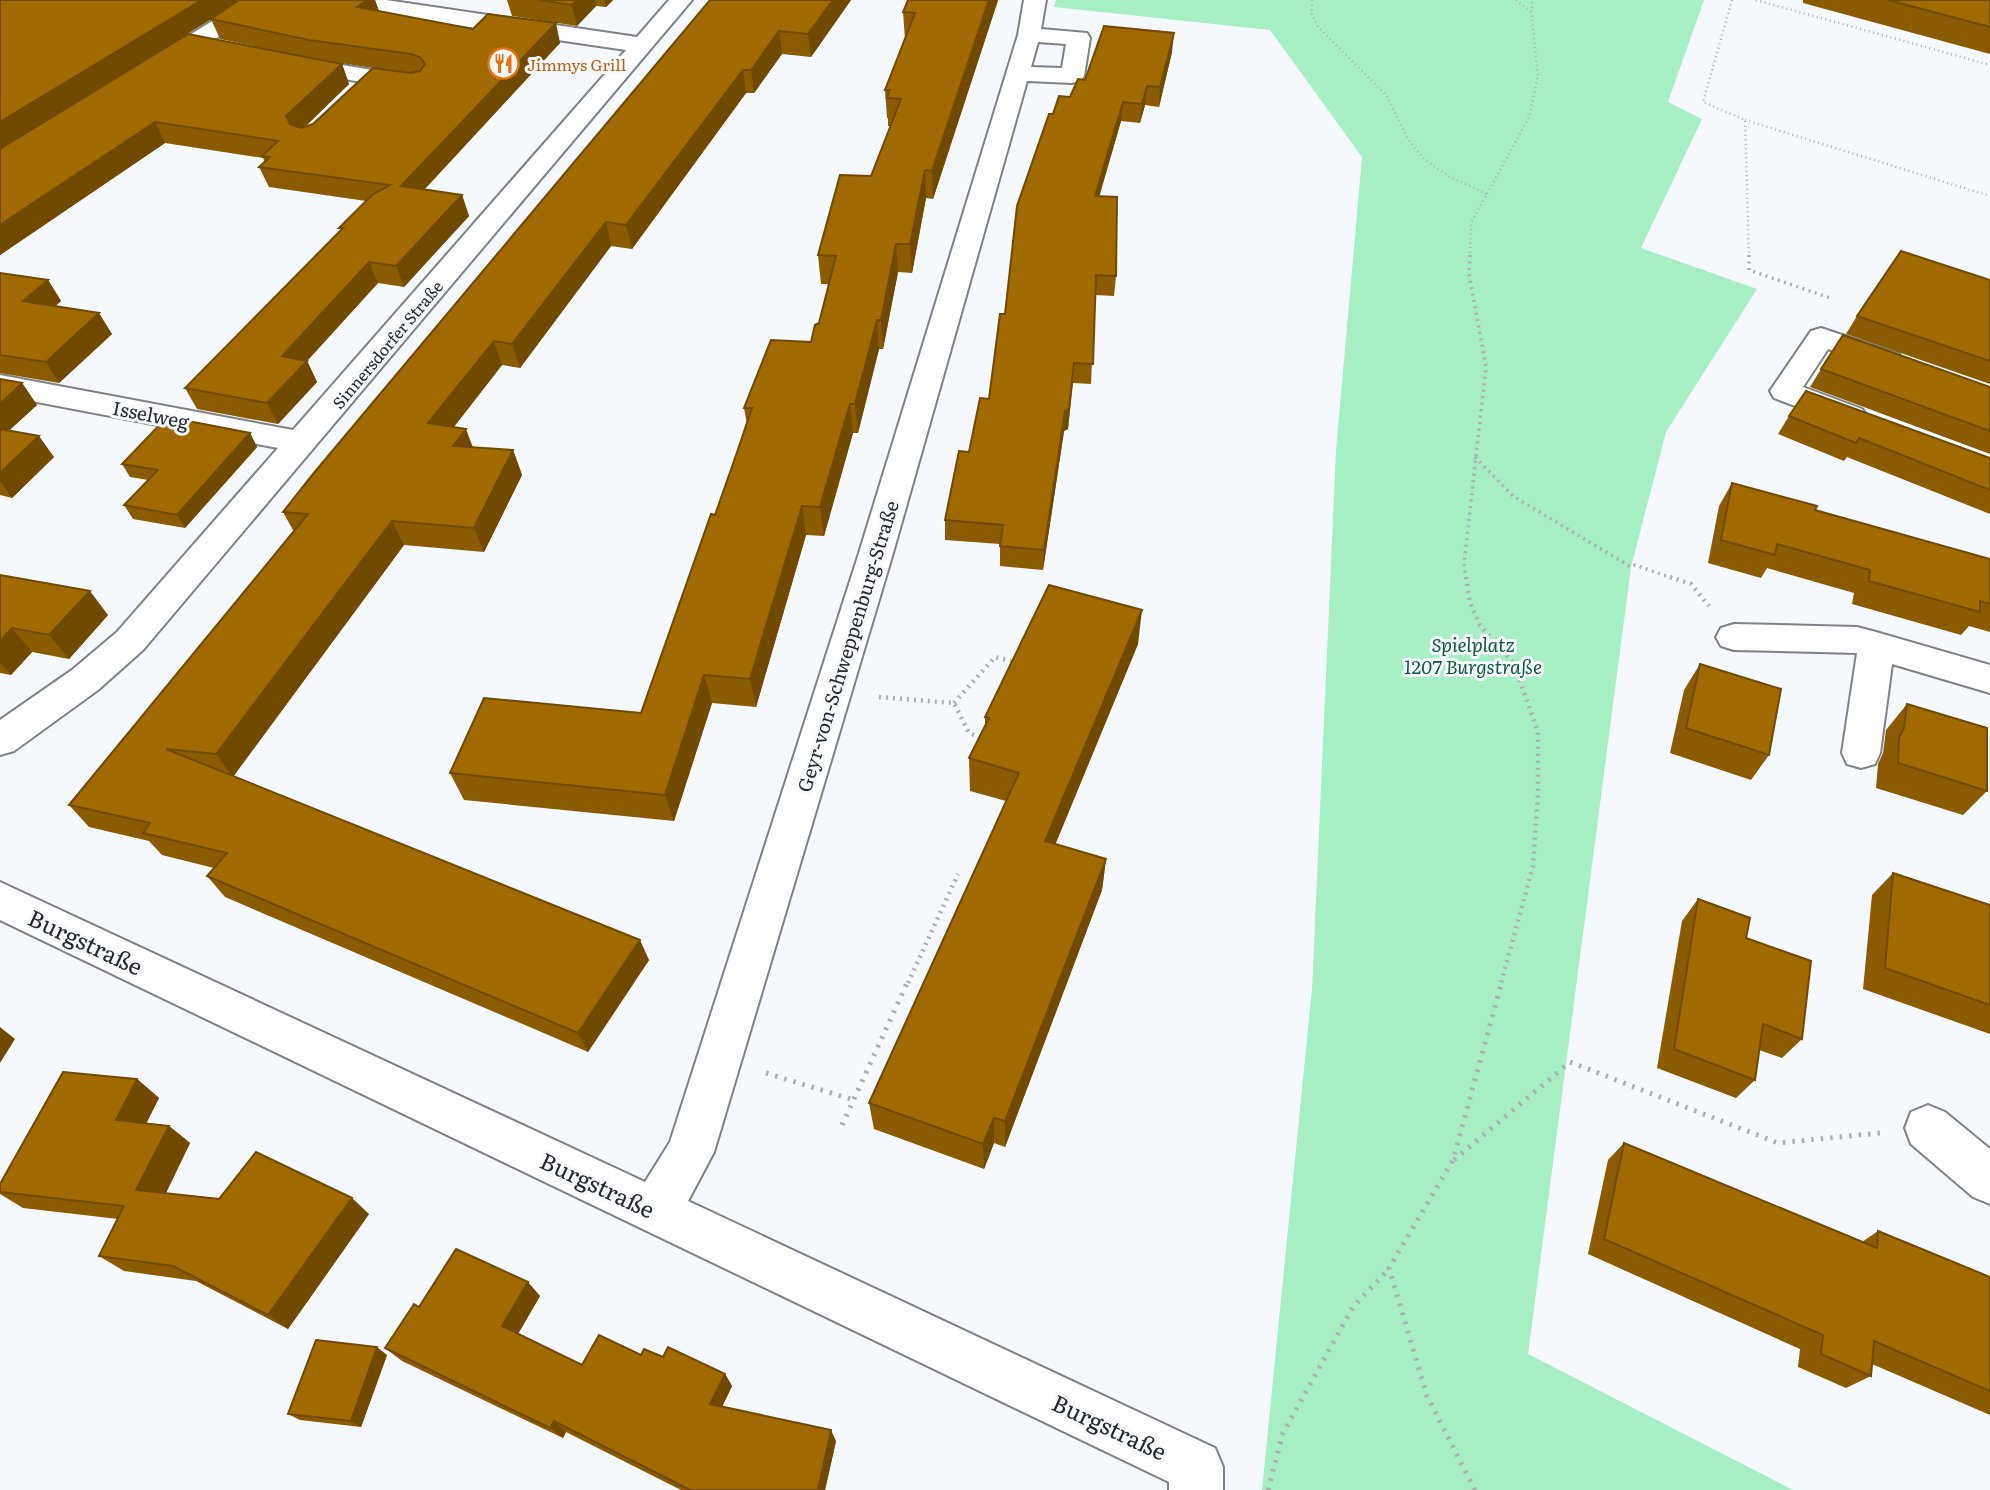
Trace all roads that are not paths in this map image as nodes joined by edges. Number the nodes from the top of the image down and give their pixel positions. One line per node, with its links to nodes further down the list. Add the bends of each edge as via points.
1 (261, 0): 7 (street)
2 (350, 0): 5 (street)
3 (681, 0): 8 (street, Sinnersdorfer Straße)
4 (1035, 0): 6 (street, Geyr-von-Schweppenburg-Straße)
5 (422, 6): 8 (street)
6 (1029, 35): 11 (street, Geyr-von-Schweppenburg-Straße); 11 (street, via 1079,38 1072,76)
7 (192, 43): 9 (street); 12 (street)
8 (642, 45): 19 (street, Sinnersdorfer Straße)
9 (230, 51)
10 (267, 58): 13 (street)
11 (1017, 73): 28 (street, Geyr-von-Schweppenburg-Straße, via 690,1152)
12 (137, 78)
13 (373, 78): 14 (street); 15 (street)
14 (417, 85)
15 (355, 95)
16 (1912, 370): 18 (street, via 1821,337 1786,391)
17 (0, 385): 19 (street, Isselweg)
18 (1875, 425)
19 (303, 442): 23 (street, Sinnersdorfer Straße, via 130,641 85,680)
20 (1734, 637): 21 (street, via 1857,640)
21 (1876, 645): 22 (street); 24 (street)
22 (1990, 679)
23 (0, 740)
24 (1861, 753)
25 (0, 901): 28 (street, Burgstraße)
26 (1928, 1128): 27 (street)
27 (1990, 1180)
28 (656, 1211): 29 (street, Burgstraße)
29 (1196, 1478)

